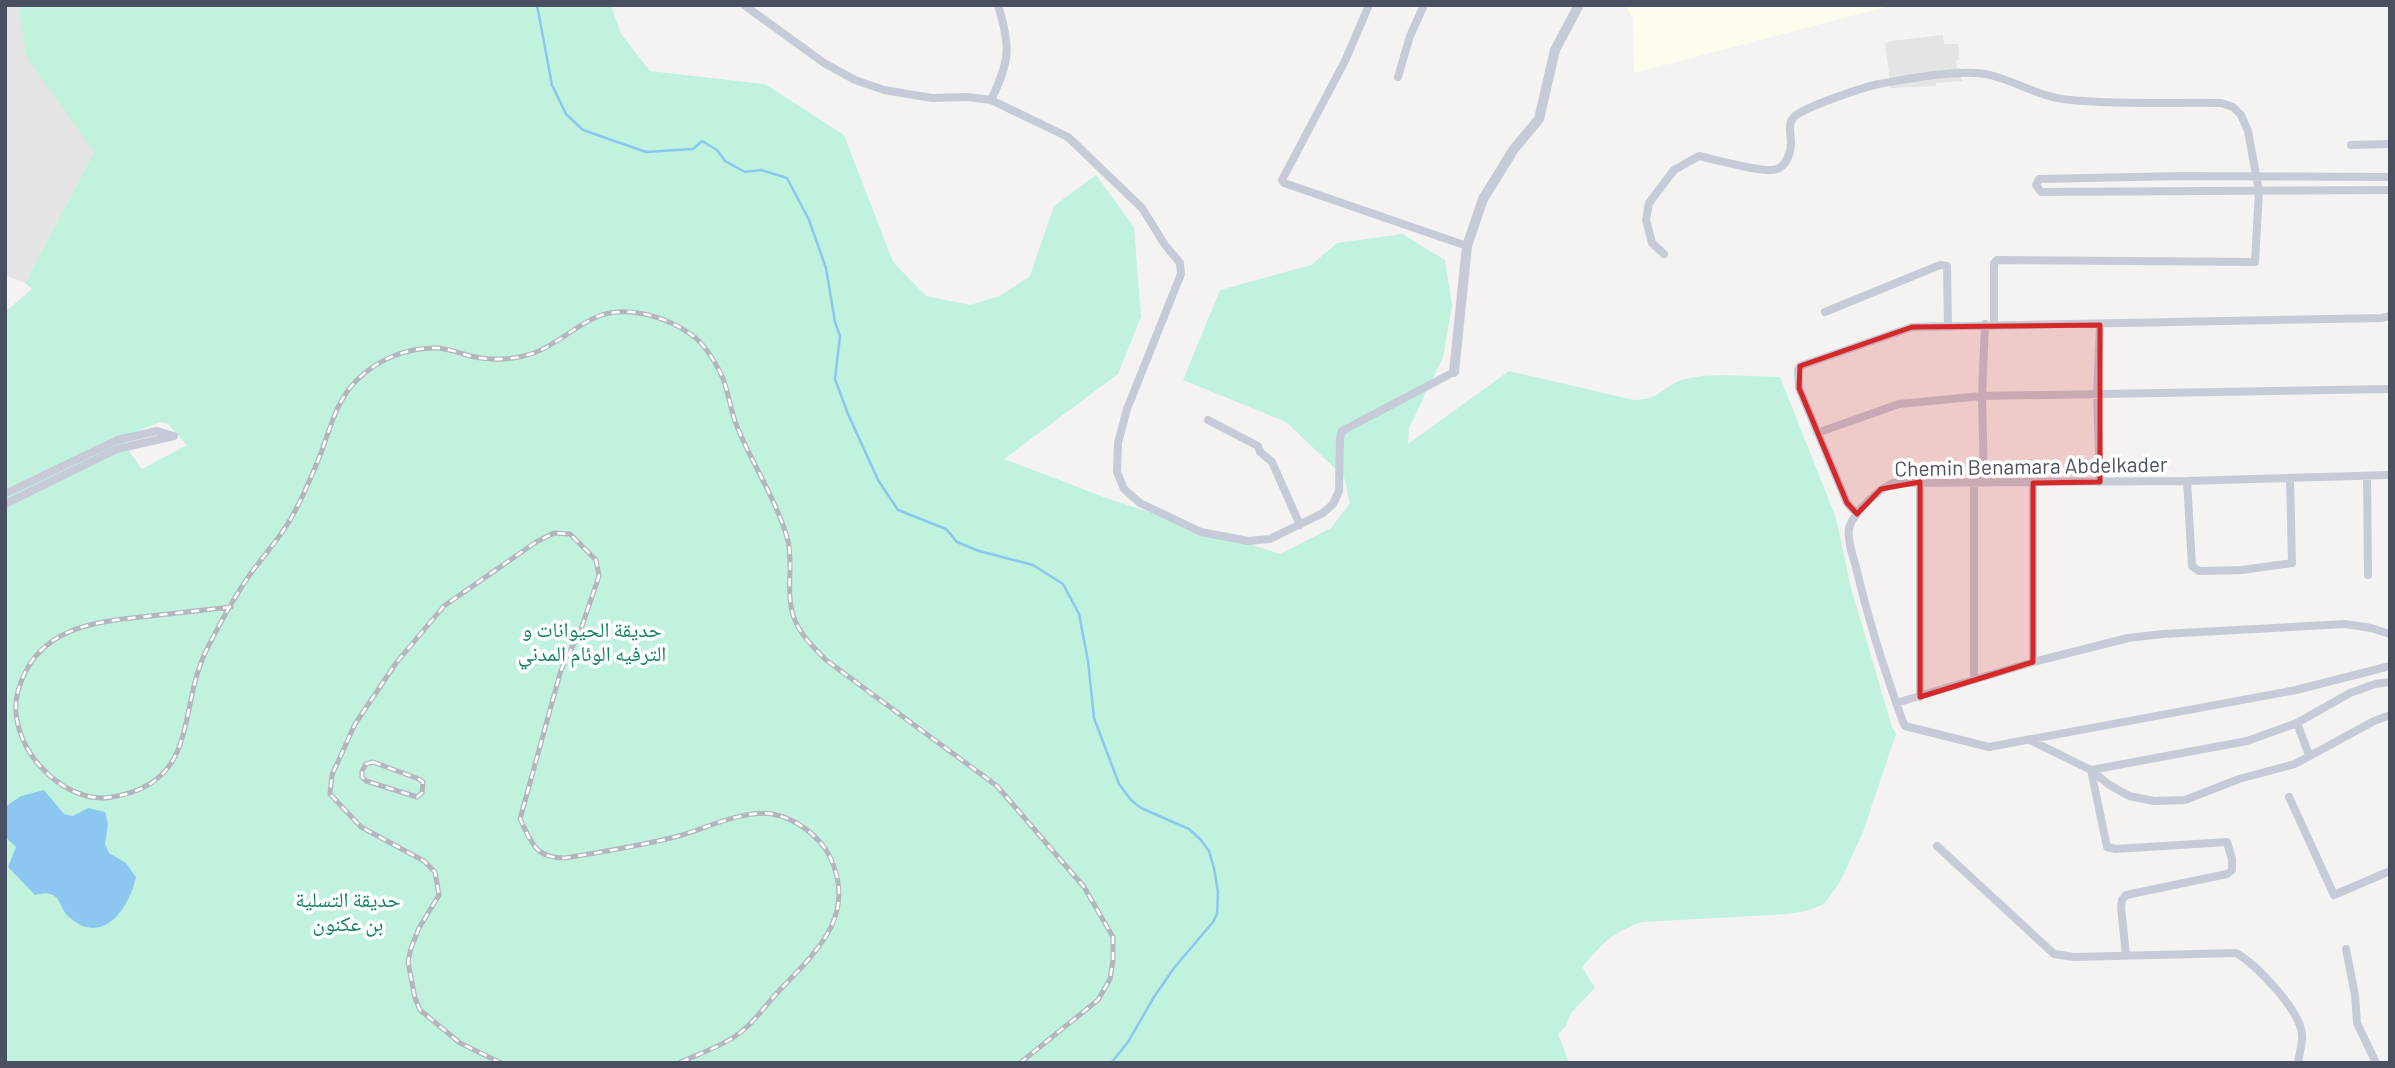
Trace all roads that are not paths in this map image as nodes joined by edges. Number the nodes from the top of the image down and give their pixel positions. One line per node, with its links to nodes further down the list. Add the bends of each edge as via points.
1 (744, 5): 7 (street, via 855,80 932,98)
2 (998, 5): 7 (street, via 1008,50)
3 (1369, 5): 14 (street, via 1282,180)
4 (1424, 5): 6 (street)
5 (1579, 5): 14 (street, via 1555,50 1539,119 1483,199)
6 (1398, 77)
7 (990, 100): 38 (street, via 1074,141 1142,208 1180,263 1181,274 1118,443 1117,472 1124,489 1140,503 1200,532 1248,541 1270,539)
8 (2390, 144): 9 (street)
9 (2351, 145)
10 (2390, 177): 11 (street)
11 (2258, 178): 13 (street); 13 (street, via 2039,179 2036,185 2041,192); 15 (street, via 2248,131 2233,107 2071,100 2042,96 1990,75 1959,73 1876,85 1805,110 1793,118 1789,153 1776,170 1699,156 1674,170 1649,203 1646,220 1651,243)
12 (2390, 190): 13 (street)
13 (2259, 191): 18 (street, via 2255,262 1997,260)
14 (1467, 246): 21 (street)
15 (1664, 254)
16 (1825, 312): 19 (street, via 1945,265)
17 (2390, 316): 20 (street)
18 (1989, 324): 19 (street); 20 (street); 24 (street)
19 (1948, 325): 26 (street, via 1912,327 1800,366 1799,388)
20 (2100, 325): 23 (street)
21 (1454, 372): 38 (street, via 1342,430 1339,491 1323,513)
22 (2390, 389): 23 (street)
23 (2097, 394): 24 (street); 32 (street)
24 (1982, 396): 26 (street, via 1899,404); 33 (street)
25 (1208, 420): 38 (street, via 1258,446 1272,462)
26 (1817, 433): 37 (street, via 1847,503)
27 (2390, 475): 28 (street, Chemin Benamara Abdelkader)
28 (2367, 476): 29 (street, Chemin Benamara Abdelkader); 39 (street)
29 (2290, 479): 30 (street, Chemin Benamara Abdelkader); 30 (street, via 2292,563 2231,571 2199,571 2192,566)
30 (2187, 481): 32 (street, Chemin Benamara Abdelkader)
31 (1920, 482): 33 (street, Chemin Benamara Abdelkader); 37 (street, Chemin Benamara Abdelkader, via 1893,483 1881,489); 45 (street)
32 (2099, 482): 34 (street, Chemin Benamara Abdelkader)
33 (1979, 483): 34 (street, Chemin Benamara Abdelkader); 43 (street)
34 (2033, 483): 41 (street)
35 (5, 494): 36 (street, via 117,440 157,431 174,436 117,449)
36 (5, 504)
37 (1857, 514): 46 (street, via 1849,527 1850,542 1869,625)
38 (1300, 525)
39 (2368, 575)
40 (2390, 634): 41 (street, via 2345,624 2163,634)
41 (2033, 662): 43 (street)
42 (2390, 666): 49 (street, via 2284,692)
43 (1973, 680): 45 (street)
44 (2390, 682): 48 (street, via 2350,693)
45 (1920, 697): 46 (street)
46 (1896, 704): 49 (street, via 1905,726 1984,747)
47 (2390, 715): 50 (street)
48 (2297, 723): 50 (street); 51 (street, via 2247,741)
49 (2029, 740): 51 (street)
50 (2309, 755): 51 (street, via 2295,764 2185,800 2129,796)
51 (2091, 770): 56 (street, via 2107,847 2227,842 2232,859 2227,874 2126,895 2121,907)
52 (2289, 797): 54 (street, via 2334,895)
53 (1937, 846): 56 (street, via 2054,954)
54 (2390, 871)
55 (2346, 949): 58 (street, via 2357,1023)
56 (2126, 955): 57 (street, via 2236,953 2246,959 2293,1009 2302,1034)
57 (2298, 1063)
58 (2376, 1063)

